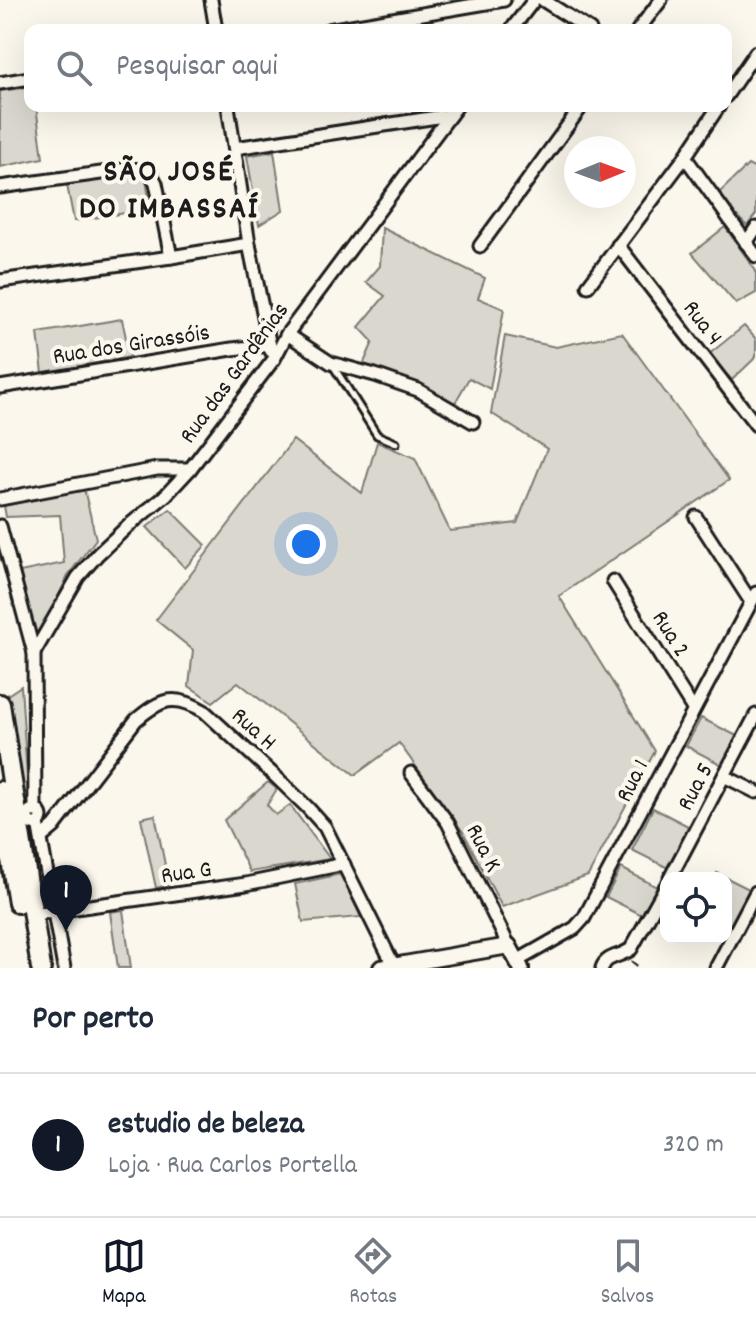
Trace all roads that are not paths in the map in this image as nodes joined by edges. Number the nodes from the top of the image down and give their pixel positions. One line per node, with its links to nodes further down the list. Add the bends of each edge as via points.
1 (211, 0): 6 (street)
2 (504, 0): 7 (street)
3 (534, 0): 8 (street)
4 (543, 0): 9 (street)
5 (661, 0): 10 (street)
6 (215, 24)
7 (363, 24)
8 (516, 24)
9 (581, 24)
10 (643, 24)
11 (756, 52): 14 (street)
12 (24, 79): 13 (street)
13 (0, 83)
14 (732, 87)
15 (229, 112): 20 (street)
16 (442, 112): 20 (street)
17 (453, 112): 32 (street, Rua das Gardênias)
18 (578, 112): 27 (street)
19 (715, 112): 21 (street)
20 (235, 148): 25 (street)
21 (685, 157): 24 (street); 26 (street)
22 (0, 187): 29 (street, via 145,171 156,183)
23 (756, 228): 24 (street)
24 (746, 243): 28 (street)
25 (249, 244): 29 (street); 33 (street)
26 (618, 245): 31 (street); 38 (street, Rua 4)
27 (480, 246)
28 (756, 256)
29 (171, 257): 30 (street)
30 (0, 281)
31 (588, 286)
32 (287, 334): 34 (street, Rua das Gardênias); 35 (street)
33 (269, 345): 34 (street); 36 (street, Rua dos Girassóis)
34 (274, 359): 40 (street, Rua das Gardênias)
35 (331, 363): 37 (street, via 418,390); 39 (lane, via 377,435)
36 (0, 387)
37 (473, 422)
38 (756, 425)
39 (396, 443)
40 (190, 469): 41 (street, via 157,469); 46 (street, Rua das Gardênias, via 78,577)
41 (0, 499)
42 (696, 517): 45 (street)
43 (0, 526): 46 (street)
44 (613, 581): 48 (street, Rua 2)
45 (753, 598): 48 (street, Rua 1)
46 (34, 653): 54 (street)
47 (0, 704): 53 (highway)
48 (693, 709): 62 (street, Rua 1, via 584,918 575,928)
49 (756, 715): 51 (street, Rua 5)
50 (411, 773): 62 (street, Rua K, via 448,823)
51 (724, 776): 52 (street); 57 (street, Rua 5)
52 (756, 792)
53 (8, 796): 54 (highway); 55 (highway)
54 (37, 821): 55 (highway); 56 (street, Rua H, via 54,827 136,720 152,706 180,700 204,711 307,807 325,827); 60 (street)
55 (10, 851): 61 (highway); 64 (highway)
56 (344, 864): 60 (street, Rua G, via 246,884); 63 (street, Rua H)
57 (673, 872)
58 (756, 892): 68 (street)
59 (660, 897): 67 (street, via 637,941 624,955 607,959)
60 (54, 910): 61 (street, Rua G); 66 (street)
61 (33, 914): 65 (highway)
62 (515, 957): 63 (street)
63 (390, 967)
64 (29, 968)
65 (41, 968)
66 (64, 968)
67 (602, 968)
68 (716, 968)

